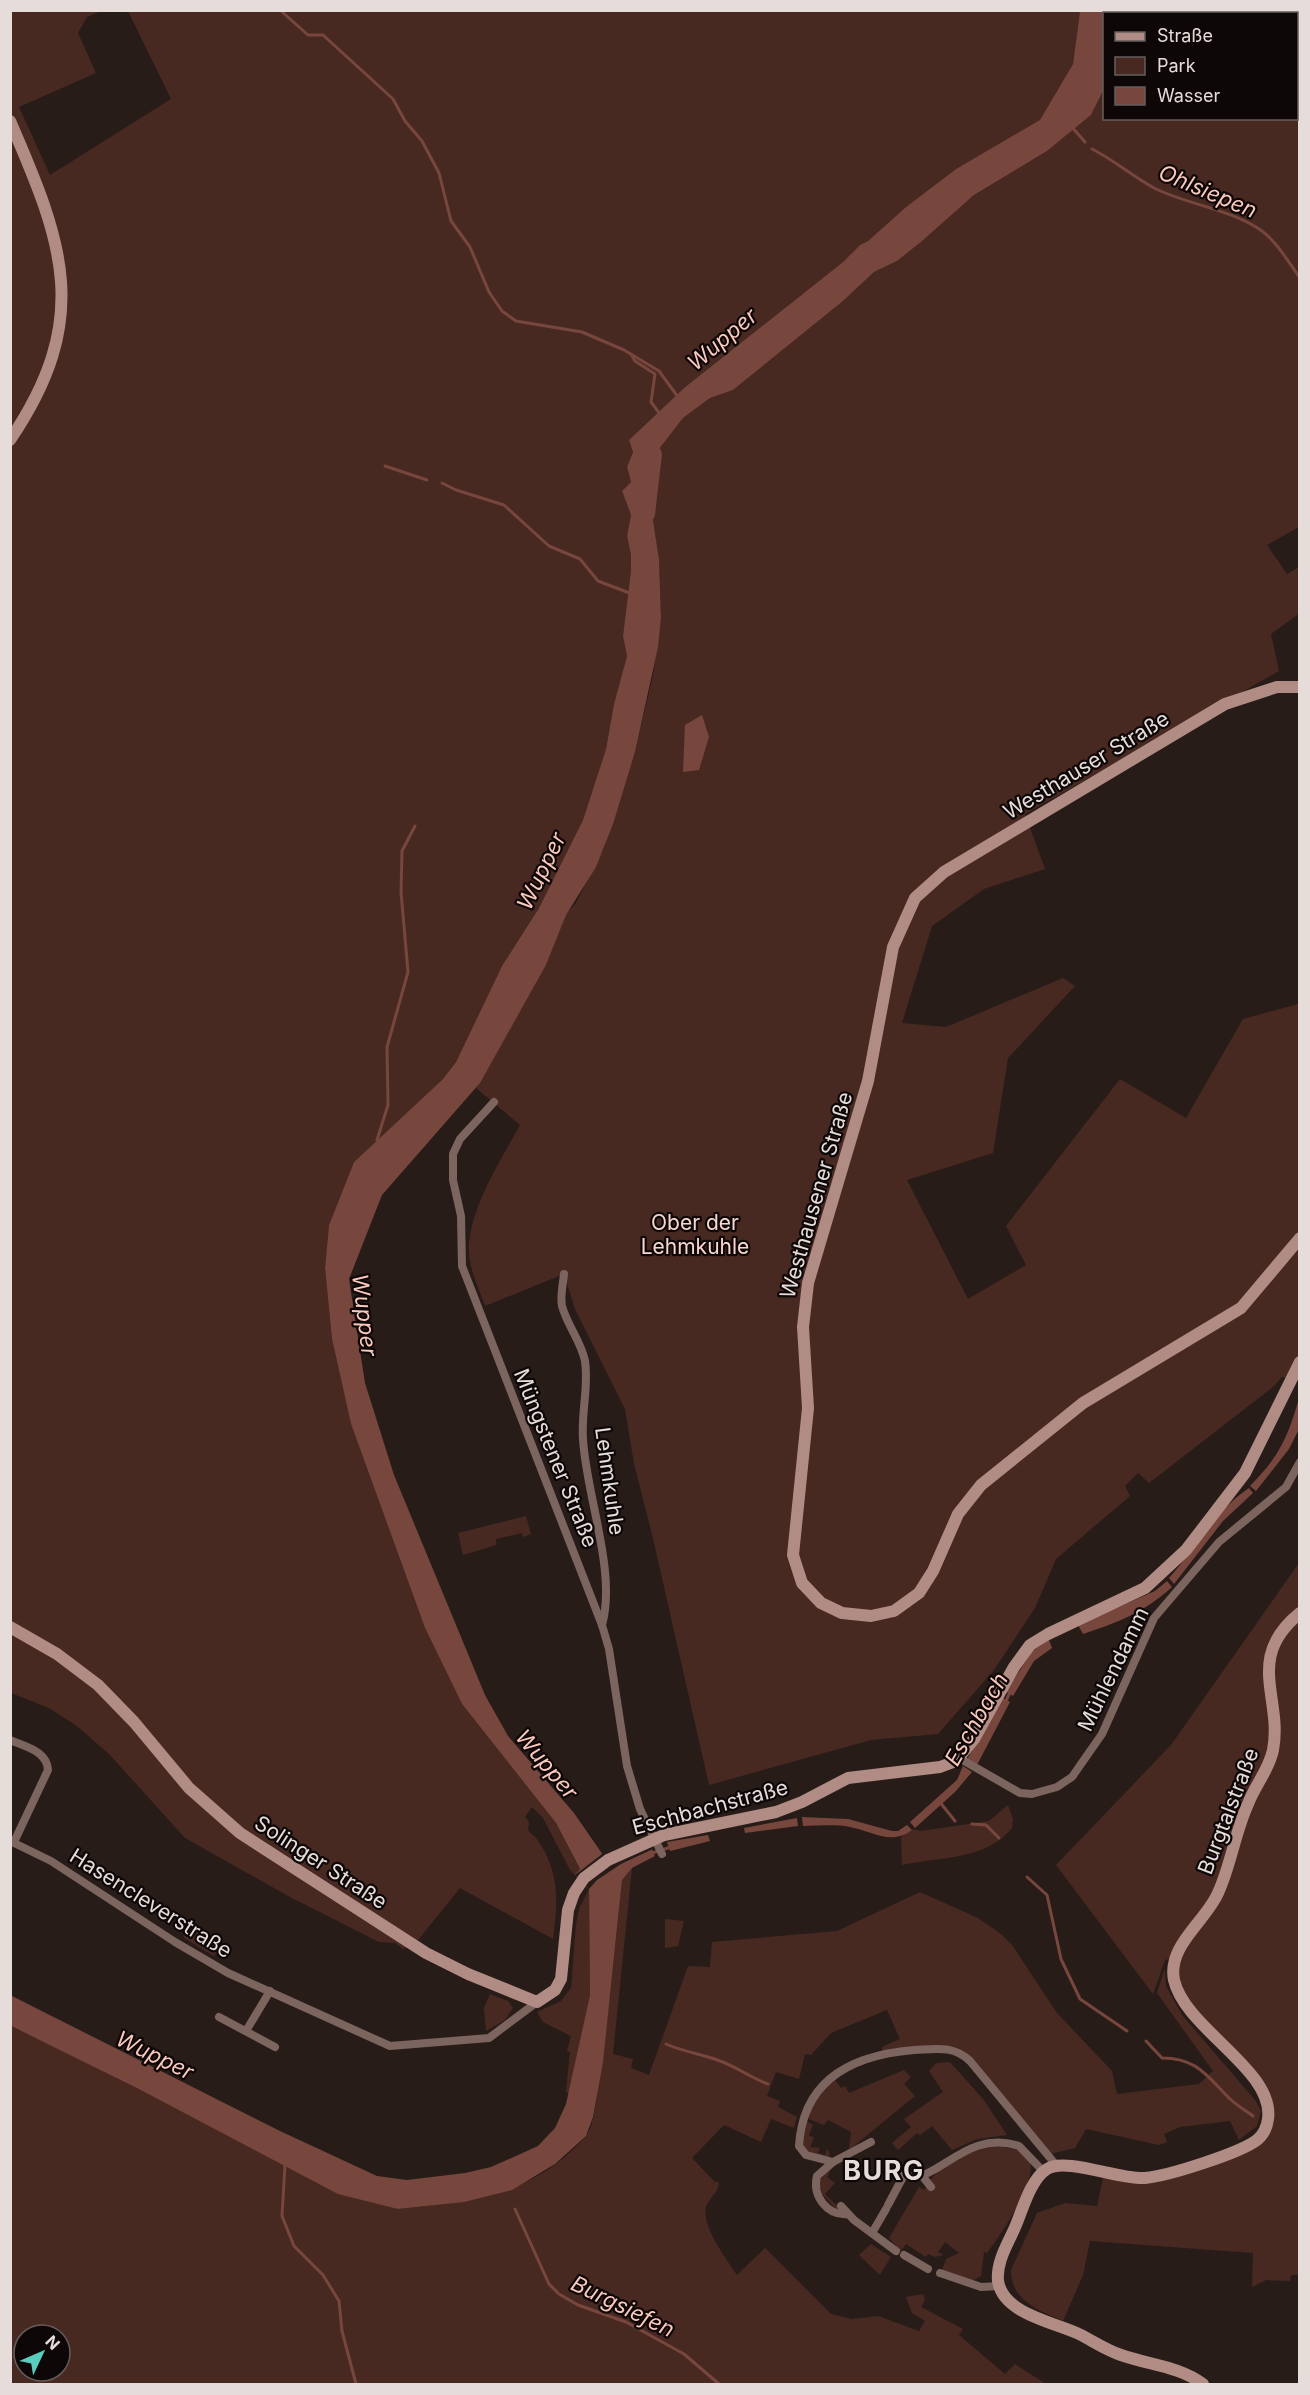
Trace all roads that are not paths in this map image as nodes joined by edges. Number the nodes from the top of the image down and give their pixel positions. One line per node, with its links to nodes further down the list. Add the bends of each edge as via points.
1 (10, 121): 2 (main road, via 54,232 62,278 61,320 49,370)
2 (10, 441)
3 (1299, 687): 4 (main road, Westhauser Straße, via 1277,687 1225,704 944,872 928,884)
4 (909, 909): 6 (main road, Westhausener Straße, via 893,947 868,1081 804,1305 808,1408 793,1555 802,1583 821,1604 862,1616 887,1613 906,1604 928,1580 958,1514 981,1485 1083,1403 1241,1308)
5 (494, 1102): 11 (street, Müngstener Straße, via 460,1139 453,1154 453,1180 461,1216 462,1266)
6 (1299, 1238)
7 (564, 1274): 11 (street, Lehmkuhle, via 562,1305 586,1366 583,1437 603,1558 606,1595)
8 (1299, 1362): 14 (main road, via 1245,1473 1186,1550 1145,1588 1027,1648)
9 (1299, 1462): 14 (street, Mühlendamm, via 1286,1487 1219,1542 1154,1618 1102,1734 1072,1777 1057,1787 1020,1793)
10 (1299, 1613): 25 (main road, Burgtalstraße, via 1281,1633 1270,1658 1268,1689 1274,1740 1269,1763 1246,1809 1217,1896 1183,1944 1173,1972 1186,2005 1262,2092 1268,2113 1266,2127 1256,2141 1244,2147 1145,2178)
11 (602, 1625): 15 (street, Müngstener Straße, via 627,1766)
12 (10, 1627): 19 (main road, Solinger Straße, via 57,1654 98,1685 189,1788 240,1833 426,1953)
13 (10, 1740): 16 (street, Hasencleverstraße, via 41,1755 48,1770)
14 (962, 1760): 15 (main road, Eschbachstraße, via 940,1767 848,1778 776,1812)
15 (654, 1840): 17 (street, Müngstener Straße); 19 (main road, Eschbachstraße, via 608,1860 581,1881 568,1910 559,1984 554,1992)
16 (12, 1841): 18 (street, Hasencleverstraße, via 51,1861 204,1960)
17 (662, 1854)
18 (270, 1991): 19 (street, Hasencleverstraße, via 397,2048 489,2038); 21 (street)
19 (537, 2002)
20 (219, 2016): 21 (street)
21 (246, 2031): 22 (street)
22 (274, 2047)
23 (871, 2142): 24 (street)
24 (833, 2162): 25 (street, via 806,2155 800,2149 799,2128 804,2112 831,2076 883,2053 945,2048 957,2051); 30 (street, via 817,2176 816,2191 829,2209)
25 (1056, 2165): 26 (main road)
26 (1044, 2171): 27 (street, via 1019,2146 993,2143 966,2150); 34 (main road, via 1035,2182 1004,2252 998,2271)
27 (923, 2177): 28 (street); 31 (street, via 904,2175)
28 (931, 2187)
29 (841, 2206): 30 (street)
30 (848, 2214): 31 (street)
31 (872, 2233): 32 (street)
32 (928, 2269)
33 (940, 2273): 34 (street, via 966,2284)
34 (999, 2286): 35 (main road, via 1012,2303 1028,2313 1110,2351 1178,2370)
35 (1203, 2385)

